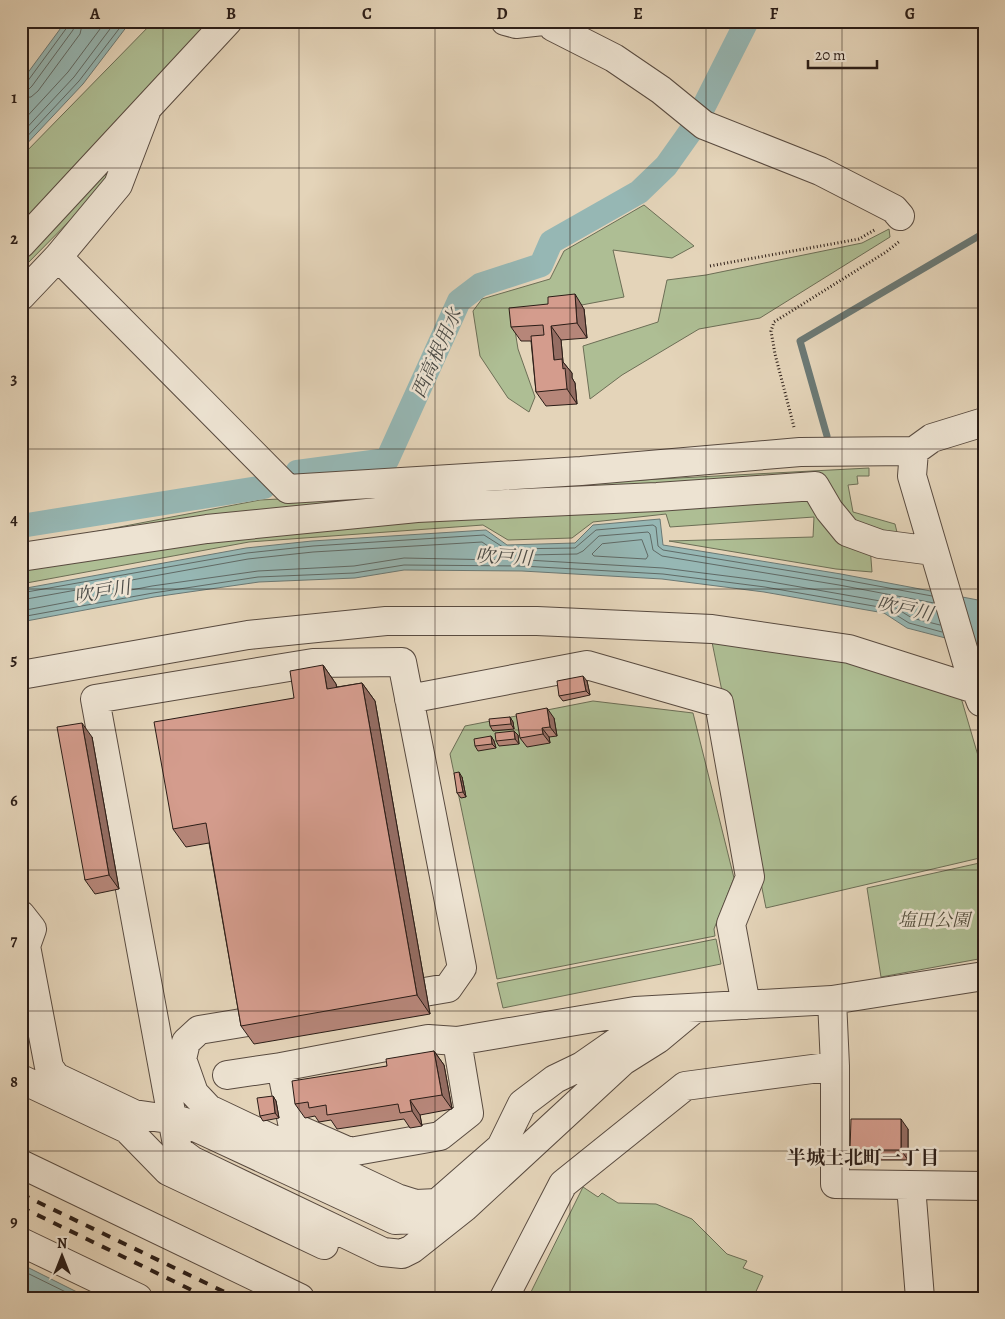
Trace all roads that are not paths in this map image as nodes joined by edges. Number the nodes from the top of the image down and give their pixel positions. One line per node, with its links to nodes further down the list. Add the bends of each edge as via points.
1 (228, 21): 5 (street)
2 (505, 21): 3 (street, via 516,24)
3 (543, 21)
4 (550, 21): 6 (street, via 553,27 614,58 704,125 820,171 894,209)
5 (147, 109): 7 (street); 8 (street, via 118,185)
6 (900, 216)
7 (21, 244)
8 (58, 257): 9 (street); 11 (street, via 288,489 581,471 800,452)
9 (21, 296)
10 (984, 422): 11 (street, via 932,438)
11 (914, 451): 13 (street, via 912,476)
12 (21, 558): 13 (street, via 208,529 417,508 815,486 847,532)
13 (935, 558): 15 (street)
14 (21, 675): 15 (street, via 248,635 386,622 537,621 712,629 849,649)
15 (979, 692)
16 (410, 699): 20 (street, via 462,968 448,988); 21 (street, via 587,665 719,703 750,877 731,924); 27 (street, via 402,662 312,663 95,699)
17 (27, 922): 27 (street, via 44,942 67,1060 73,1067 140,1097 156,1088); 30 (street, via 26,946 49,1066 56,1077 134,1114)
18 (984, 976): 19 (street)
19 (832, 1000): 21 (street); 25 (street)
20 (363, 1002)
21 (746, 1005): 22 (street)
22 (694, 1009): 24 (street, via 635,1010); 34 (street, via 638,1027 522,1104 501,1146); 35 (street, via 658,1040 623,1061)
23 (307, 1012): 34 (street, via 199,1030 186,1042 182,1059 194,1093 209,1109 397,1198 416,1204)
24 (457, 1041): 26 (street, via 428,1040); 26 (street, via 469,1113 440,1136 350,1152 293,1127)
25 (835, 1066): 32 (street, via 835,1184); 39 (street, via 685,1086 563,1184)
26 (281, 1067): 28 (street)
27 (164, 1070): 30 (street)
28 (227, 1074)
29 (21, 1079): 35 (street, via 127,1129 168,1171 378,1270 400,1272 412,1266)
30 (173, 1120): 34 (street, via 182,1121 395,1220 414,1219); 35 (street, via 178,1150 193,1161 383,1252 402,1254 412,1249)
31 (21, 1164): 38 (street)
32 (911, 1186): 33 (street); 40 (street)
33 (984, 1186)
34 (437, 1203)
35 (465, 1207)
36 (21, 1242): 37 (street)
37 (138, 1298)
38 (300, 1298)
39 (504, 1298)
40 (920, 1298)

